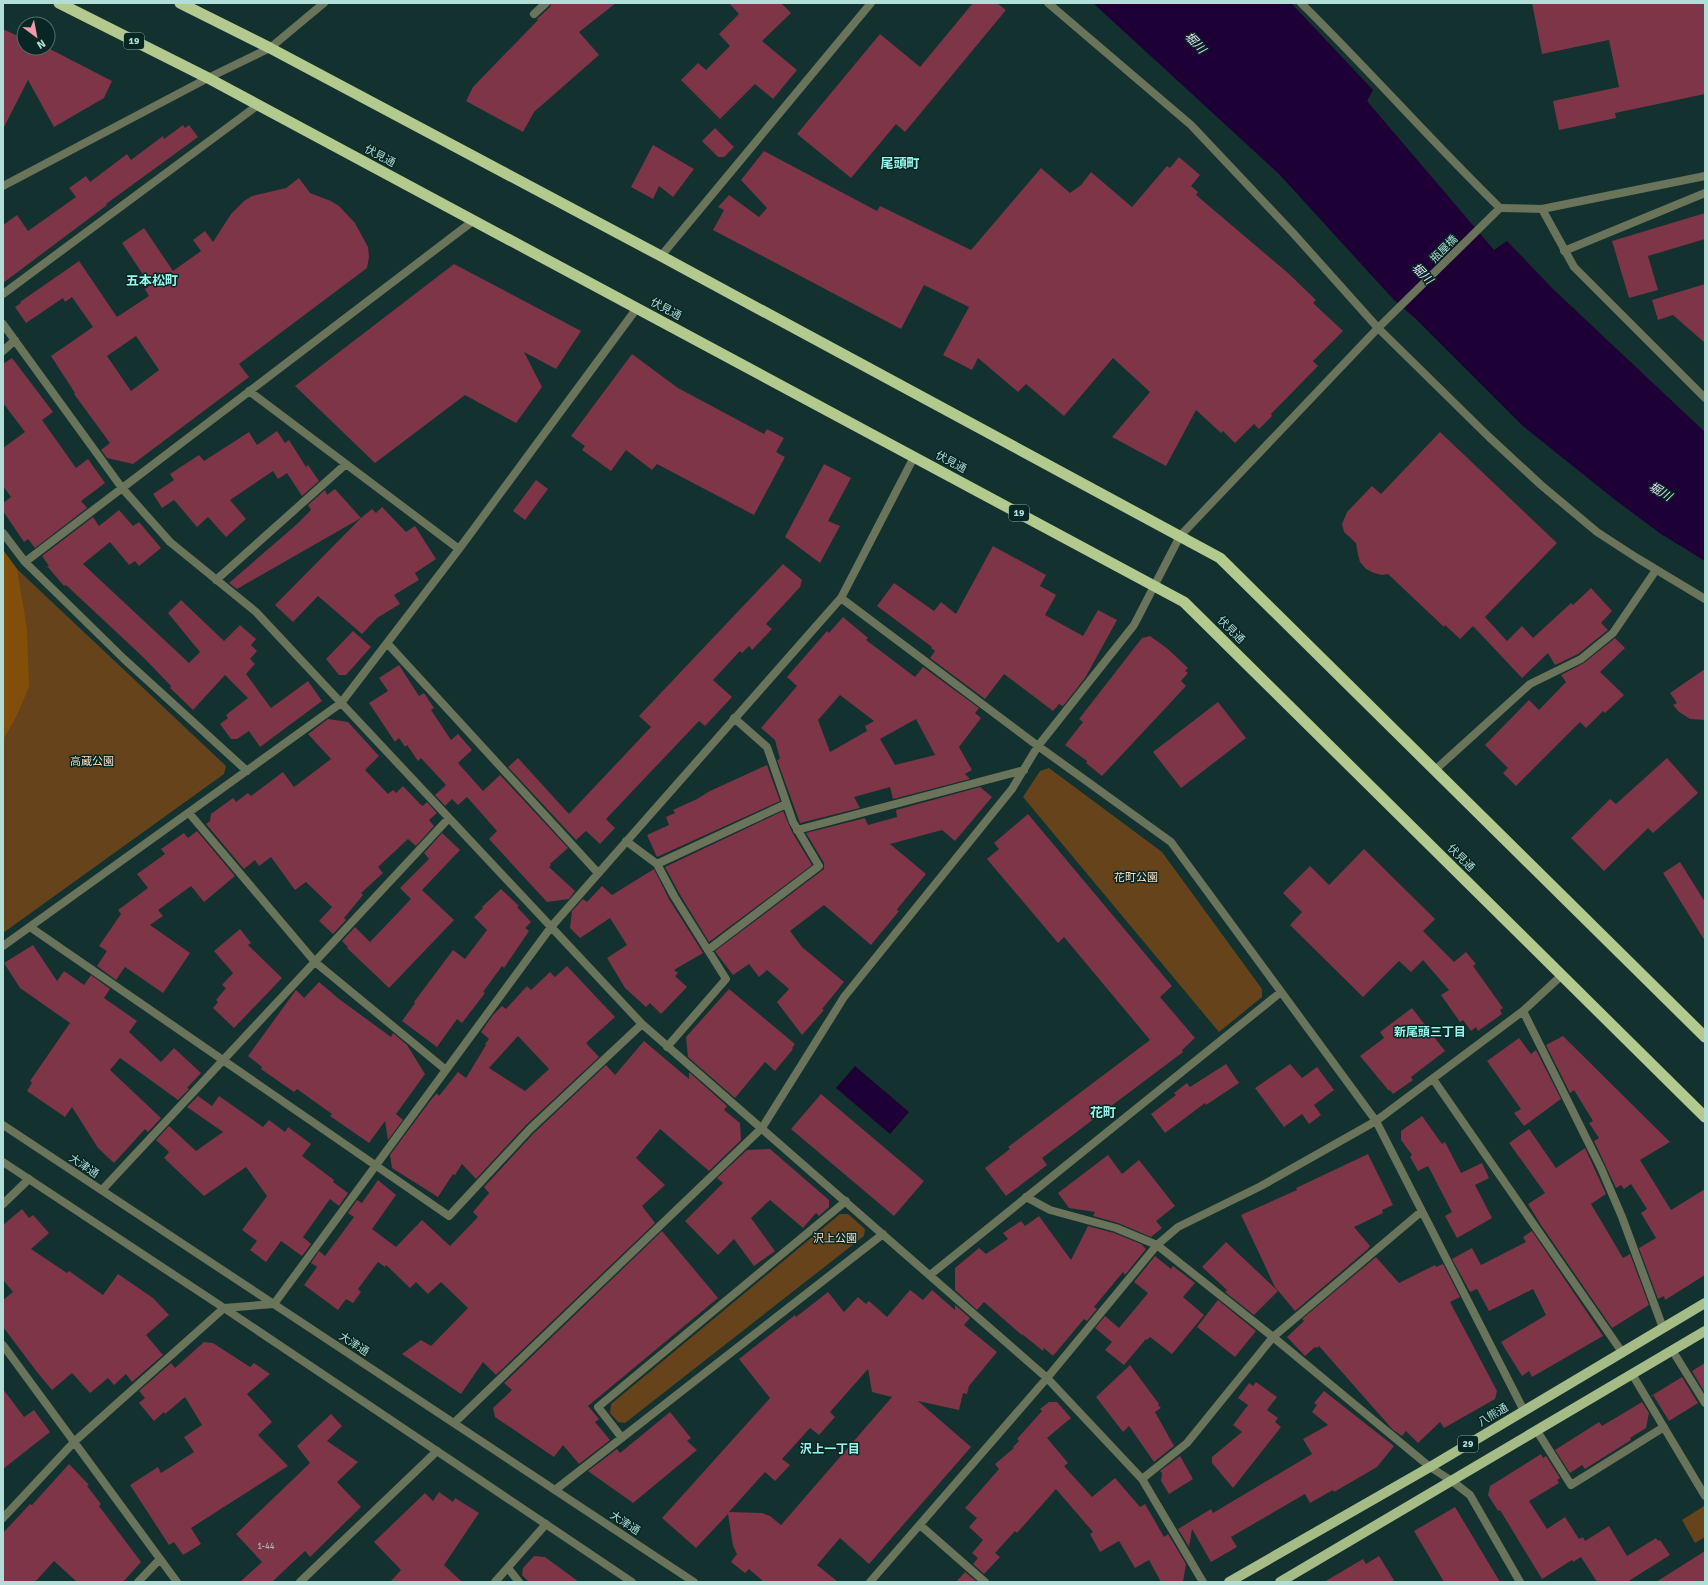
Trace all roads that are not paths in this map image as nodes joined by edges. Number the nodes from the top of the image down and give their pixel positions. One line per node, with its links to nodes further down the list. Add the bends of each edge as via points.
1 (59, 3): 10 (highway, 伏見通 / 19)
2 (180, 3): 9 (highway)
3 (324, 3): 9 (street)
4 (546, 3): 8 (street)
5 (870, 3): 19 (street)
6 (1048, 3): 23 (street, via 1191,125)
7 (1301, 3): 16 (street, via 1477,185)
8 (534, 14)
9 (270, 48): 10 (street); 19 (highway)
10 (208, 78): 11 (highway, 伏見通 / 19); 13 (street)
11 (258, 105): 17 (highway, 伏見通 / 19); 20 (street)
12 (1705, 176): 15 (street)
13 (3, 186)
14 (1705, 193): 18 (street)
15 (1542, 209): 16 (street); 18 (street)
16 (1498, 210): 23 (street, 瓶屋橋)
17 (473, 221): 21 (highway, 伏見通 / 19); 26 (street)
18 (1564, 250): 27 (street, via 1574,267)
19 (661, 256): 32 (highway)
20 (3, 294)
21 (637, 308): 28 (highway, 伏見通 / 19); 33 (street)
22 (3, 324): 24 (street)
23 (1378, 328): 32 (street, 瓶屋橋); 35 (street, via 1541,485 1598,532)
24 (15, 340): 25 (street); 30 (street)
25 (3, 351)
26 (249, 391): 29 (street); 30 (street)
27 (1705, 398)
28 (914, 457): 37 (highway, 伏見通 / 19); 38 (street)
29 (346, 464): 33 (street); 36 (street)
30 (122, 488): 34 (street); 36 (street, via 170,542)
31 (3, 533): 34 (street)
32 (1180, 536): 37 (street, 瓶屋橋); 45 (highway, via 1220,558)
33 (459, 549): 40 (street)
34 (25, 562): 46 (street, via 124,659)
35 (1656, 570): 39 (street); 45 (street, via 1613,633 1581,659 1530,684)
36 (216, 580): 41 (street, via 256,612)
37 (1154, 586): 43 (street, 瓶屋橋, via 1134,625); 59 (highway, 伏見通 / 19, via 1184,602)
38 (841, 598): 42 (street); 43 (street)
39 (1705, 598)
40 (388, 643): 41 (street); 53 (street)
41 (341, 703): 46 (street); 49 (street)
42 (734, 718): 47 (street, via 767,747); 51 (street)
43 (1038, 746): 44 (street, 瓶屋橋); 60 (street, via 1171,842)
44 (1024, 770): 50 (street); 71 (street, 瓶屋橋, via 1007,795 844,997)
45 (1435, 770): 63 (highway)
46 (247, 771): 48 (street)
47 (786, 804): 50 (street); 52 (street)
48 (189, 813): 55 (street); 58 (street)
49 (449, 818): 54 (street); 58 (street)
50 (797, 830): 57 (street, via 819,866)
51 (626, 841): 52 (street); 53 (street)
52 (656, 864): 57 (street)
53 (598, 873): 54 (street)
54 (551, 927): 62 (street); 66 (street)
55 (30, 928): 56 (street); 65 (street)
56 (3, 946)
57 (708, 950): 64 (street, via 726,979)
58 (315, 962): 65 (street); 66 (street)
59 (1562, 975): 61 (street); 68 (highway, 伏見通 / 19)
60 (1281, 992): 69 (street); 76 (street)
61 (1523, 1011): 67 (street); 86 (street, via 1601,1168)
62 (642, 1024): 64 (street); 73 (street, via 530,1129 449,1216)
63 (1705, 1037)
64 (667, 1047): 71 (street)
65 (223, 1061): 73 (street); 75 (street)
66 (446, 1070): 73 (street)
67 (1433, 1079): 69 (street); 91 (street)
68 (1705, 1117)
69 (1376, 1121): 79 (street); 81 (street, via 1261,1186 1178,1227)
70 (3, 1125): 75 (street, 大津通)
71 (762, 1128): 77 (street); 96 (street, 瓶屋橋)
72 (3, 1162): 74 (street)
73 (376, 1166): 84 (street)
74 (29, 1179): 78 (street); 85 (street)
75 (102, 1190): 84 (street, 大津通)
76 (1026, 1197): 81 (street, via 1050,1210 1116,1228); 82 (street)
77 (846, 1201): 80 (street); 99 (street, via 598,1408)
78 (3, 1204)
79 (1422, 1211): 88 (street); 95 (street)
80 (883, 1234): 82 (street); 99 (street)
81 (1158, 1246): 88 (street); 93 (street)
82 (930, 1275): 93 (street)
83 (1705, 1303): 86 (main road, 八熊通 / 29)
84 (274, 1304): 85 (street); 96 (street, 大津通)
85 (224, 1308): 100 (street); 101 (street)
86 (1663, 1328): 91 (main road, 八熊通 / 29)
87 (1705, 1331): 90 (main road, 29)
88 (1274, 1337): 102 (street); 103 (street, via 1187,1443)
89 (3, 1345): 100 (street)
90 (1672, 1350): 92 (main road, 29); 94 (street)
91 (1622, 1352): 95 (main road, 八熊通 / 29)
92 (1632, 1374): 97 (street); 98 (main road, 29)
93 (1047, 1378): 103 (street); 109 (street)
94 (1705, 1403)
95 (1524, 1411): 102 (main road, 八熊通 / 29)
96 (454, 1423): 105 (street, 大津通)
97 (1664, 1427): 98 (street, via 1571,1485); 106 (street)
98 (1537, 1431): 104 (main road, 29)
99 (622, 1438): 105 (street)
100 (75, 1441): 107 (street); 110 (street)
101 (437, 1451): 108 (street); 114 (street)
102 (1430, 1467): 104 (street); 122 (main road, 八熊通 / 29)
103 (1142, 1478): 121 (street)
104 (1452, 1481): 123 (main road, 29); 124 (street, via 1470,1495)
105 (555, 1490): 118 (street, 大津通)
106 (1705, 1496)
107 (3, 1518)
108 (546, 1524): 111 (street); 117 (street)
109 (920, 1525): 119 (street); 120 (street)
110 (160, 1559): 112 (street); 113 (street)
111 (508, 1568): 115 (street); 116 (street)
112 (138, 1582)
113 (177, 1582)
114 (300, 1582)
115 (495, 1582)
116 (519, 1582)
117 (632, 1582)
118 (694, 1582)
119 (870, 1582)
120 (985, 1582)
121 (1203, 1582)
122 (1229, 1582)
123 (1280, 1582)
124 (1520, 1582)

